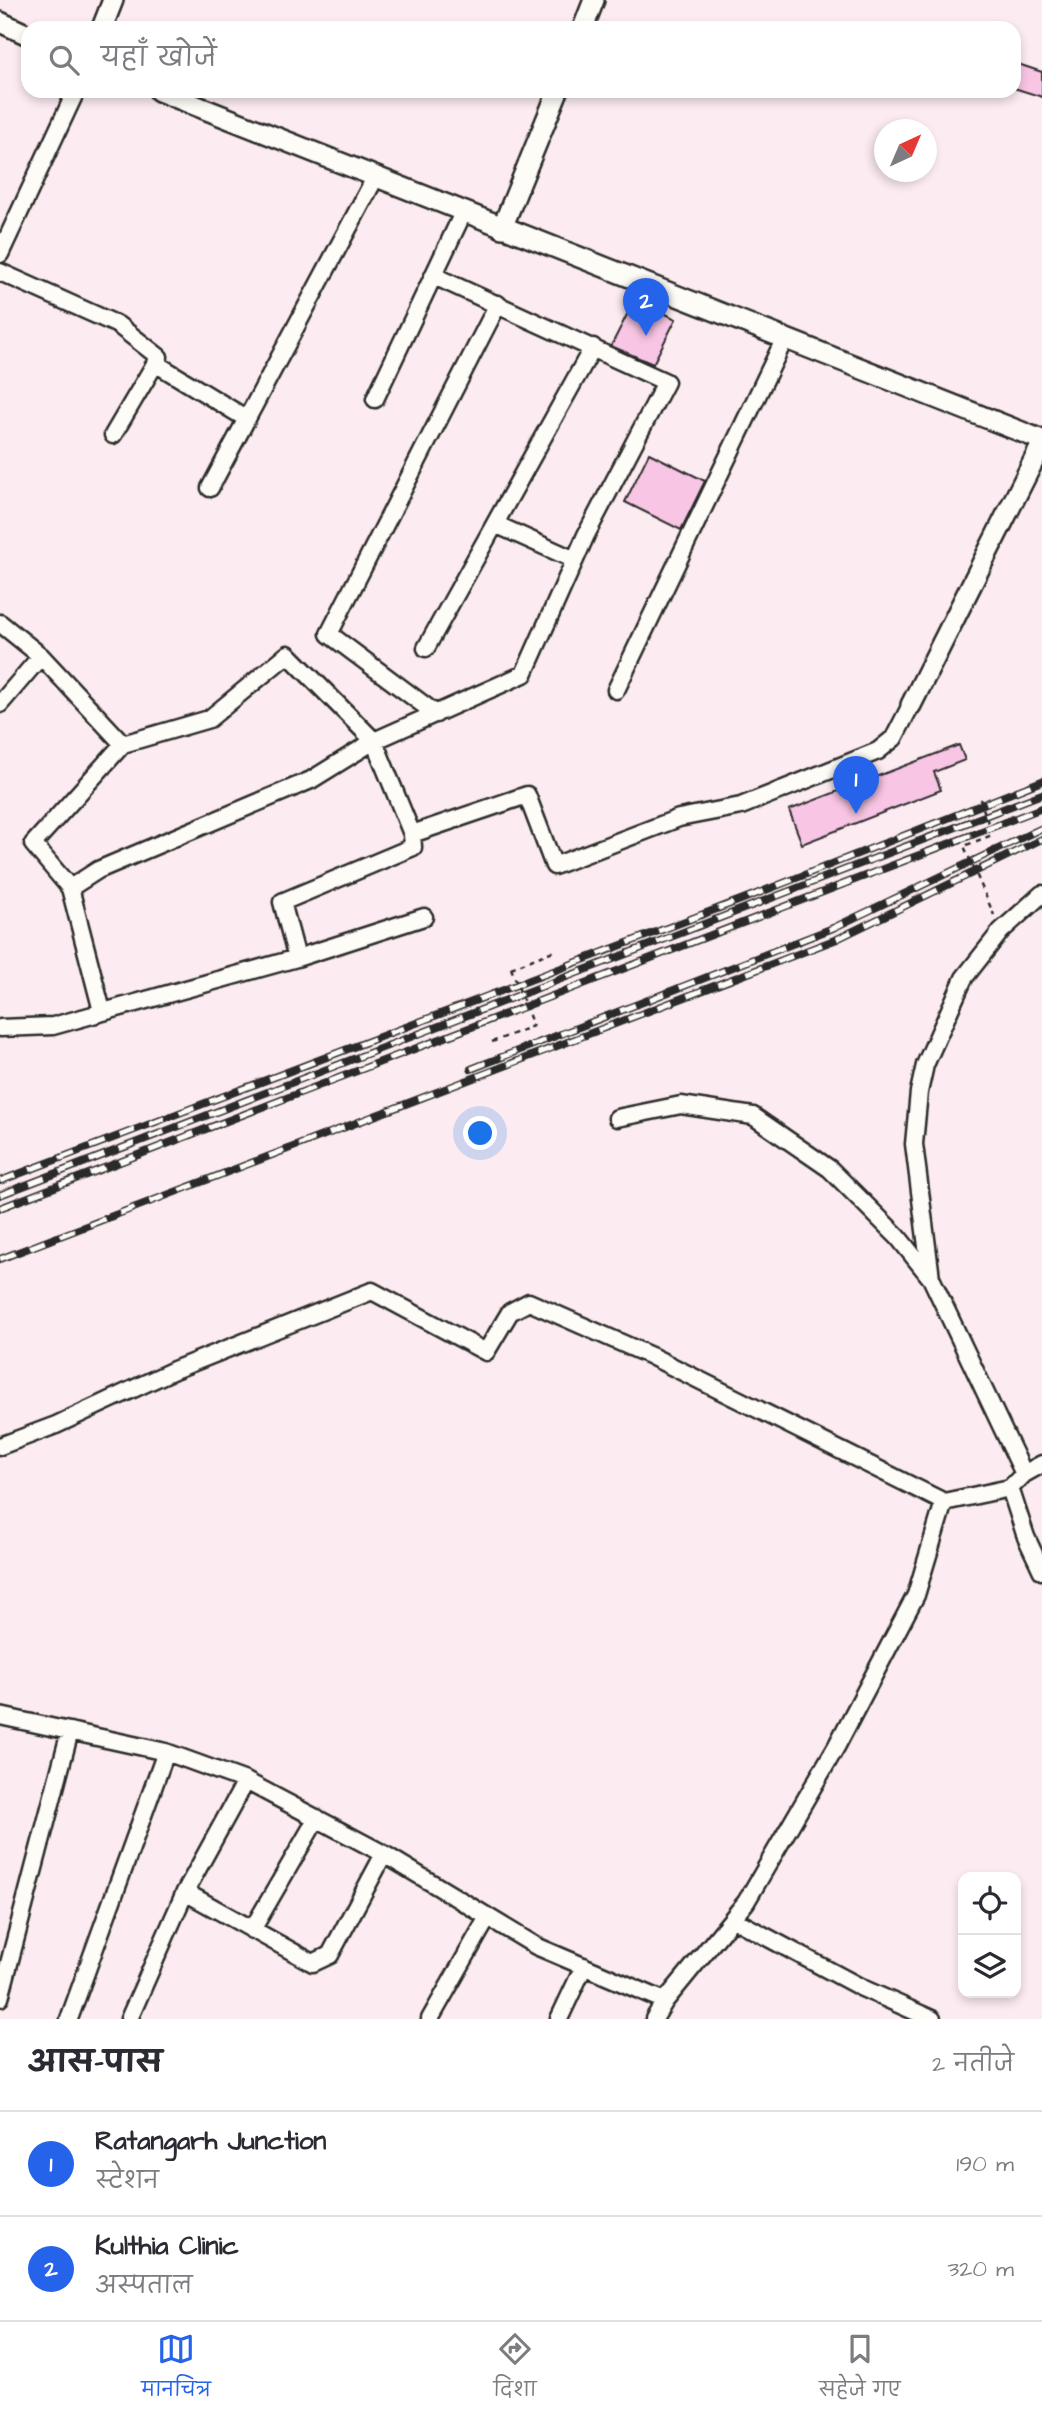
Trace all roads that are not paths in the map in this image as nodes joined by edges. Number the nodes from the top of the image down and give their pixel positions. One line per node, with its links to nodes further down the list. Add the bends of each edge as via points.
1 (113, 0): 3 (street)
2 (594, 0): 4 (street)
3 (105, 21)
4 (586, 21)
5 (0, 22): 6 (street)
6 (21, 32)
7 (73, 98): 13 (street)
8 (176, 98): 10 (street)
9 (555, 98): 12 (street)
10 (375, 178): 11 (street); 21 (street)
11 (463, 213): 12 (street); 15 (street)
12 (502, 228): 17 (street)
13 (0, 253)
14 (0, 272): 19 (street, via 118,325 159,357)
15 (434, 276): 16 (street); 20 (street)
16 (498, 304): 18 (street); 33 (street, via 329,634)
17 (785, 338): 23 (street); 30 (street)
18 (593, 347): 25 (street); 26 (street, via 666,382)
19 (155, 363): 21 (street); 22 (street)
20 (375, 399)
21 (247, 419): 24 (street)
22 (113, 435)
23 (1042, 442): 32 (street)
24 (210, 488)
25 (495, 524): 26 (street); 28 (street)
26 (575, 560): 33 (street, via 524,674)
27 (0, 623): 29 (street)
28 (426, 648)
29 (41, 656): 31 (street); 35 (street)
30 (617, 690)
31 (0, 704)
32 (911, 705): 36 (street, via 894,738 878,751 741,806 679,818 554,866 527,795)
33 (436, 714): 34 (street)
34 (374, 741): 35 (street, via 288,654 209,719); 36 (street); 37 (street, via 311,780 98,870)
35 (122, 744): 37 (street, via 33,844)
36 (412, 834): 40 (street, via 413,847 282,902)
37 (70, 888): 41 (street)
38 (1042, 894): 44 (street, via 1001,930 964,978 925,1065 914,1144)
39 (424, 917): 40 (street)
40 (297, 958): 41 (street)
41 (103, 1011): 42 (street, via 52,1026)
42 (0, 1028)
43 (617, 1118): 44 (street, via 681,1105 753,1116 830,1169 898,1237)
44 (931, 1278): 47 (street)
45 (0, 1446): 49 (street, via 174,1370 372,1292 486,1352 510,1312 529,1302 650,1356)
46 (1042, 1464): 47 (street)
47 (1024, 1474): 48 (street)
48 (1010, 1488): 49 (street); 50 (street)
49 (944, 1502): 59 (street, via 916,1595 836,1748)
50 (1042, 1571)
51 (0, 1716): 52 (street)
52 (69, 1731): 53 (street); 62 (street)
53 (166, 1752): 54 (street); 64 (street)
54 (246, 1781): 55 (street); 57 (street)
55 (317, 1818): 56 (street); 60 (street)
56 (384, 1854): 58 (street); 60 (street, via 330,1955 323,1960 313,1963)
57 (185, 1892): 60 (street); 65 (street)
58 (488, 1917): 61 (street, via 536,1946); 66 (street)
59 (733, 1919): 63 (street); 69 (street)
60 (252, 1930)
61 (584, 1966): 63 (street); 67 (street)
62 (0, 1998)
63 (665, 2001): 68 (street)
64 (69, 2019)
65 (129, 2019)
66 (430, 2019)
67 (559, 2019)
68 (654, 2019)
69 (932, 2019)

